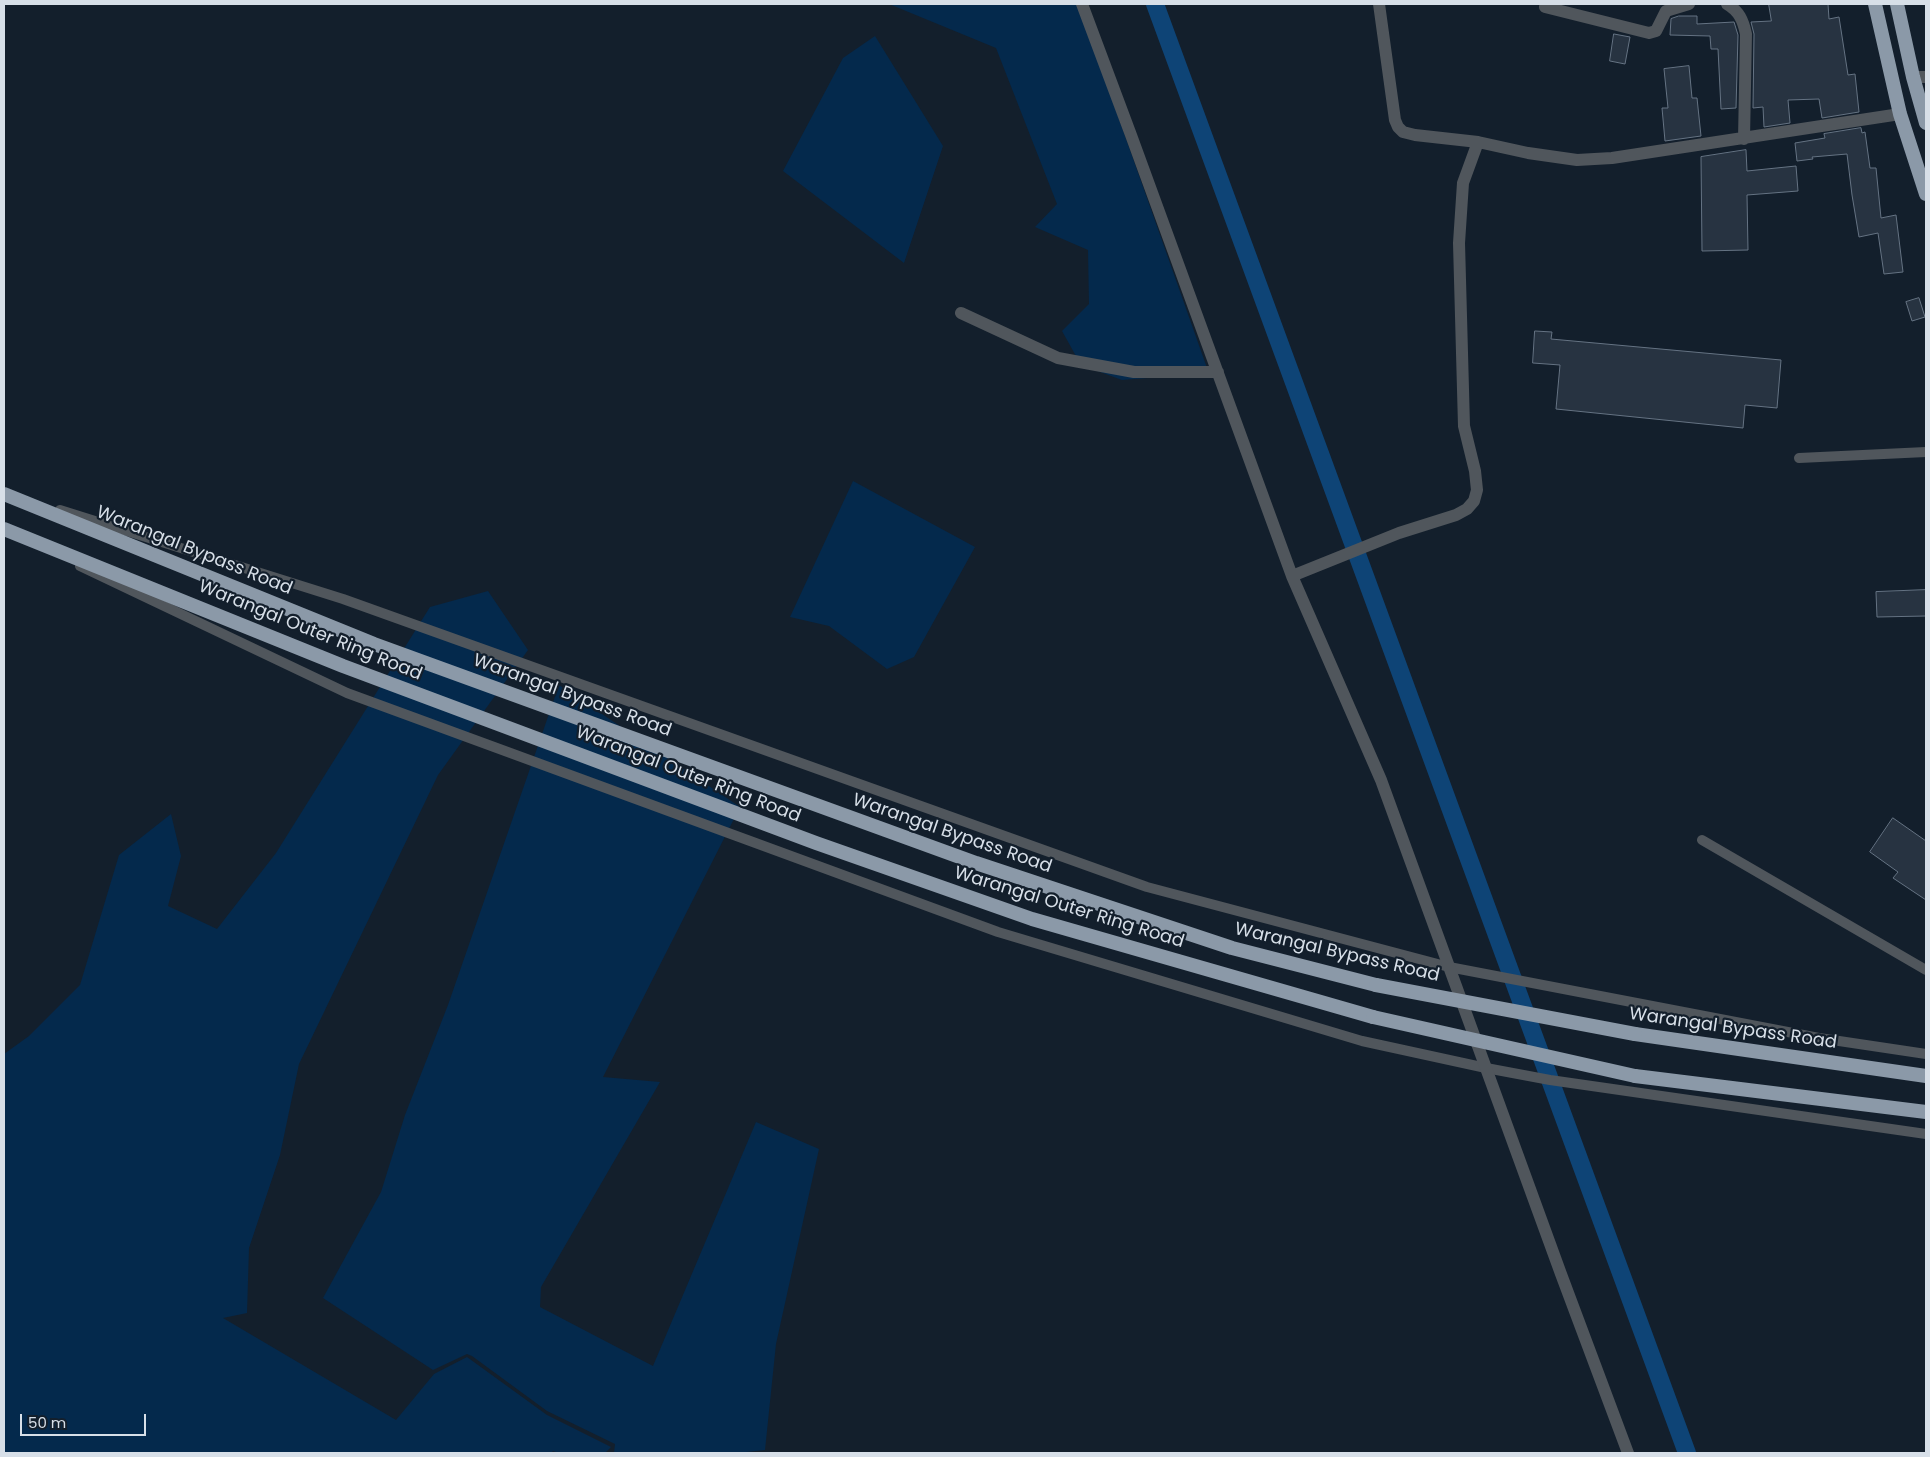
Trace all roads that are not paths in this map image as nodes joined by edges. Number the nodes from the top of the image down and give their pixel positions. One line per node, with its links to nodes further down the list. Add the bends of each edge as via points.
1 (1082, 4): 15 (street)
2 (1379, 4): 12 (street, via 1398,127 1415,135)
3 (1689, 4): 7 (street, via 1666,11 1656,31 1649,33)
4 (1727, 4): 11 (street, via 1744,21 1746,34)
5 (1875, 4): 9 (highway)
6 (1897, 4): 8 (highway)
7 (1545, 7)
8 (1920, 77): 10 (highway)
9 (1900, 114): 11 (street, via 1809,126); 13 (highway)
10 (1926, 123)
11 (1744, 139): 12 (street, via 1577,160)
12 (1478, 142): 20 (street, via 1463,183 1459,243 1464,426 1475,471 1477,490 1474,501 1456,515)
13 (1926, 194)
14 (962, 314): 15 (street, via 1058,358 1134,372)
15 (1218, 372): 20 (street)
16 (1926, 452): 17 (lane)
17 (1799, 458)
18 (4, 493): 22 (lane, via 343,599 1148,887); 26 (highway, Warangal Bypass Road, bridge, via 374,644 976,864 1232,948 1376,985 1636,1034)
19 (4, 529): 25 (lane, via 347,693 989,929 1362,1041); 27 (highway, Warangal Outer Ring Road, bridge, via 343,666 816,843 1032,919 1373,1017 1635,1076)
20 (1292, 576): 22 (street, via 1380,780)
21 (1702, 840): 23 (lane)
22 (1449, 967): 24 (lane, via 1819,1038); 25 (street)
23 (1926, 970)
24 (1926, 1054)
25 (1486, 1068): 28 (lane); 29 (street)
26 (1926, 1076)
27 (1926, 1112)
28 (1926, 1134)
29 (1628, 1453)

